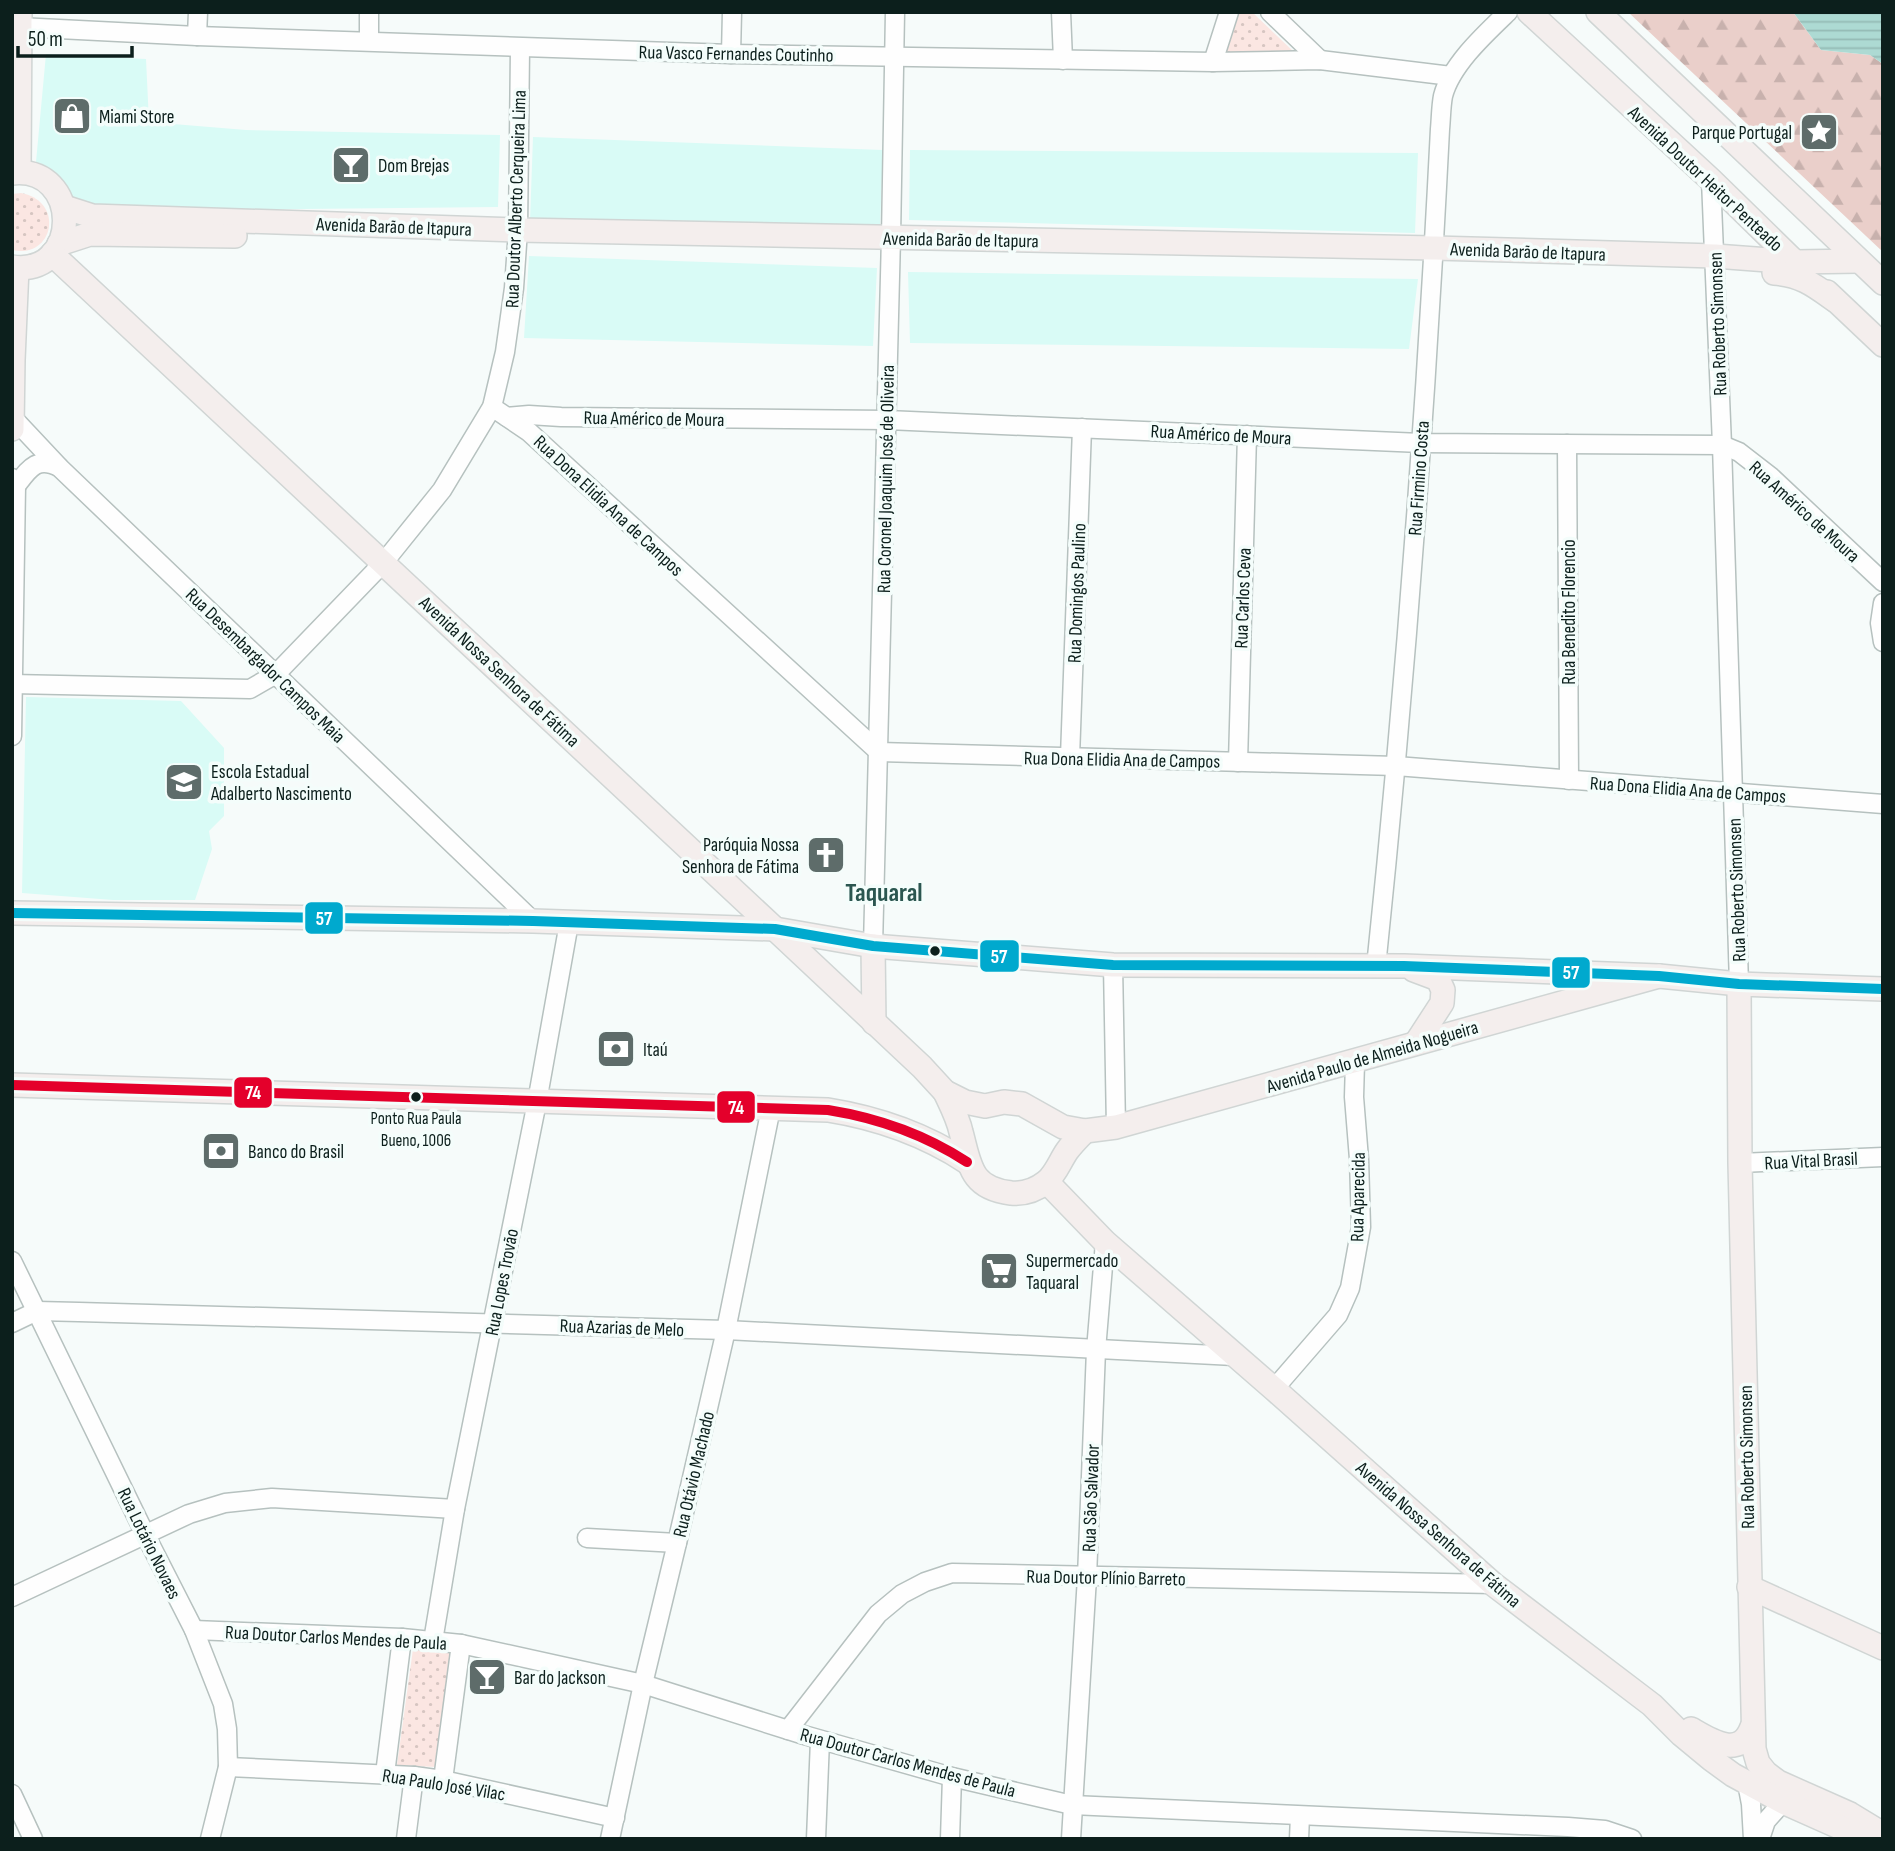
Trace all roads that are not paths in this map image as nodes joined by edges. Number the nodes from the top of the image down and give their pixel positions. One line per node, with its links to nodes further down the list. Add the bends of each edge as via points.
1 (198, 12): 12 (street)
2 (369, 12): 13 (street)
3 (732, 12): 15 (street)
4 (895, 12): 16 (street, Rua Coronel Joaquim José de Oliveira)
5 (1061, 12): 17 (street)
6 (1229, 12): 19 (street)
7 (1270, 12): 18 (street)
8 (1508, 12): 20 (street, Rua Firmino Costa)
9 (1529, 12): 22 (main road, Avenida Doutor Heitor Penteado)
10 (1598, 12): 28 (main road)
11 (20, 20): 12 (street, Rua Vasco Fernandes Coutinho); 21 (main road)
12 (197, 36): 13 (street, Rua Vasco Fernandes Coutinho)
13 (369, 41): 14 (street, Rua Vasco Fernandes Coutinho)
14 (520, 48): 15 (street, Rua Vasco Fernandes Coutinho); 24 (street, Rua Doutor Alberto Cerqueira Lima)
15 (731, 54): 16 (street, Rua Vasco Fernandes Coutinho)
16 (893, 56): 17 (street, Rua Vasco Fernandes Coutinho); 25 (street, Rua Coronel Joaquim José de Oliveira)
17 (1063, 60): 19 (street, Rua Vasco Fernandes Coutinho)
18 (1320, 60): 19 (street, Rua Vasco Fernandes Coutinho); 20 (street, Rua Vasco Fernandes Coutinho)
19 (1213, 62)
20 (1451, 76): 27 (street, Rua Firmino Costa, via 1443,96)
21 (15, 173): 23 (main road, via 47,182)
22 (1711, 180): 29 (main road, Avenida Doutor Heitor Penteado); 30 (street, Rua Roberto Simonsen)
23 (64, 207): 24 (main road, Avenida Barão de Itapura, via 92,216); 26 (main road, via 64,233)
24 (517, 236): 25 (main road, Avenida Barão de Itapura); 26 (main road, Avenida Barão de Itapura, via 90,234); 35 (street, Rua Doutor Alberto Cerqueira Lima, via 505,352)
25 (891, 244): 27 (main road, Avenida Barão de Itapura); 37 (street, Rua Coronel Joaquim José de Oliveira)
26 (56, 249): 31 (main road, Avenida Barão de Itapura, via 42,262); 46 (main road, Avenida Nossa Senhora de Fátima)
27 (1433, 255): 30 (main road, Avenida Barão de Itapura); 41 (street, Rua Firmino Costa)
28 (1859, 261): 29 (main road, Avenida Barão de Itapura); 32 (main road)
29 (1796, 262): 30 (main road, Avenida Barão de Itapura); 33 (main road, Avenida Doutor Heitor Penteado)
30 (1715, 263): 33 (main road, Avenida Barão de Itapura, via 1788,274 1806,280); 43 (street, Rua Roberto Simonsen)
31 (14, 268): 38 (main road)
32 (1883, 284)
33 (1836, 301): 34 (main road, Avenida Doutor Heitor Penteado)
34 (1883, 345)
35 (492, 407): 36 (street, Rua Dona Elidia Ana de Campos); 46 (street, Rua Doutor Alberto Cerqueira Lima, via 442,490)
36 (507, 417): 37 (street, Rua Américo de Moura); 54 (street, Rua Dona Elidia Ana de Campos, via 529,432)
37 (887, 420): 39 (street, Rua Américo de Moura); 54 (street, Rua Coronel Joaquim José de Oliveira)
38 (13, 424): 44 (street, Rua Desembargador Campos Maia)
39 (1082, 428): 40 (street, Rua Américo de Moura); 55 (street, Rua Domingos Paulino)
40 (1247, 435): 41 (street, Rua Américo de Moura); 56 (street, Rua Carlos Ceva)
41 (1421, 443): 42 (street, Rua Américo de Moura); 57 (street, Rua Firmino Costa)
42 (1567, 444): 43 (street, Rua Américo de Moura); 58 (street, Rua Benedito Florencio)
43 (1722, 445): 48 (street, Rua Américo de Moura, via 1770,476); 59 (street, Rua Roberto Simonsen)
44 (59, 467): 45 (street, via 40,463); 51 (street, Rua Desembargador Campos Maia)
45 (14, 482): 47 (street)
46 (384, 562): 51 (street, Rua Doutor Alberto Cerqueira Lima); 64 (main road, Avenida Nossa Senhora de Fátima)
47 (13, 568): 52 (street)
48 (1883, 582)
49 (1883, 603): 50 (street)
50 (1883, 642)
51 (276, 674): 52 (street, Rua Doutor Alberto Cerqueira Lima, via 250,689); 62 (street, Rua Desembargador Campos Maia)
52 (13, 684): 53 (street)
53 (12, 736)
54 (878, 752): 55 (street, Rua Dona Elidia Ana de Campos); 65 (street, Rua Coronel Joaquim José de Oliveira)
55 (1070, 757): 56 (street, Rua Dona Elidia Ana de Campos)
56 (1238, 762): 57 (street, Rua Dona Elidia Ana de Campos)
57 (1396, 766): 58 (street, Rua Dona Elidia Ana de Campos); 68 (street, Rua Firmino Costa)
58 (1569, 780): 59 (street, Rua Dona Elidia Ana de Campos)
59 (1734, 792): 60 (street, Rua Dona Elidia Ana de Campos); 70 (street, Rua Roberto Simonsen)
60 (1883, 804)
61 (12, 913): 62 (main road)
62 (533, 922): 63 (main road)
63 (569, 923): 64 (main road); 77 (street, Rua Lopes Trovão)
64 (775, 929): 65 (main road); 72 (main road, Avenida Nossa Senhora de Fátima)
65 (873, 946): 66 (main road); 72 (main road)
66 (1113, 965): 68 (main road); 79 (street)
67 (1404, 966): 68 (main road); 69 (main road); 73 (main road, via 1438,979 1443,990 1442,1003)
68 (1376, 967)
69 (1659, 976): 70 (main road); 73 (main road, Avenida Paulo de Almeida Nogueira)
70 (1739, 984): 71 (main road); 83 (main road, Rua Roberto Simonsen)
71 (1883, 989)
72 (874, 1023): 76 (main road, Avenida Nossa Senhora de Fátima)
73 (1416, 1043): 74 (main road, Avenida Paulo de Almeida Nogueira)
74 (1355, 1062): 79 (main road, Avenida Paulo de Almeida Nogueira); 93 (street, Rua Aparecida, via 1361,1227 1350,1288 1338,1315)
75 (12, 1085): 77 (main road)
76 (945, 1092): 80 (main road, via 985,1106 1022,1104 1063,1127); 82 (main road, via 959,1124)
77 (537, 1102): 78 (main road); 89 (street, Rua Lopes Trovão)
78 (771, 1108): 82 (main road, via 828,1110 894,1125); 90 (street, Rua Otávio Machado)
79 (1116, 1127): 80 (main road, Avenida Paulo de Almeida Nogueira)
80 (1085, 1131): 84 (main road)
81 (1883, 1157): 83 (street, Rua Vital Brasil)
82 (967, 1162): 84 (main road, via 985,1184 1000,1192 1016,1194)
83 (1740, 1163): 100 (main road, Rua Roberto Simonsen)
84 (1046, 1182): 85 (main road, Avenida Nossa Senhora de Fátima)
85 (1105, 1242): 91 (street, Rua São Salvador); 92 (main road, Avenida Nossa Senhora de Fátima)
86 (12, 1261): 87 (street, Rua Lotário Novaes)
87 (37, 1311): 88 (street, Rua Azarias de Melo); 89 (street, Rua Azarias de Melo); 95 (street, Rua Lotário Novaes)
88 (12, 1323)
89 (492, 1324): 90 (street, Rua Azarias de Melo); 94 (street, Rua Lopes Trovão)
90 (726, 1330): 91 (street, Rua Azarias de Melo); 97 (street, Rua Otávio Machado)
91 (1096, 1350): 92 (street, Rua Azarias de Melo); 98 (street, Rua São Salvador)
92 (1234, 1356): 93 (main road, Avenida Nossa Senhora de Fátima)
93 (1274, 1389): 99 (main road, Avenida Nossa Senhora de Fátima)
94 (455, 1509): 95 (street, via 272,1498 225,1503); 104 (street, Rua Lopes Trovão)
95 (145, 1534): 101 (street); 102 (street, Rua Lotário Novaes)
96 (587, 1538): 97 (street)
97 (677, 1544): 107 (street, Rua Otávio Machado)
98 (1087, 1577): 99 (street, Rua Doutor Plínio Barreto); 110 (street, Rua Doutor Plínio Barreto, via 952,1573 925,1582 878,1614); 120 (street, Rua São Salvador)
99 (1493, 1584): 108 (main road, Avenida Nossa Senhora de Fátima)
100 (1749, 1587): 106 (main road); 109 (main road, Rua Roberto Simonsen)
101 (12, 1597)
102 (194, 1630): 103 (street, Rua Doutor Carlos Mendes de Paula); 112 (street, Rua Lotário Novaes, via 223,1704)
103 (402, 1638): 104 (street, Rua Doutor Carlos Mendes de Paula); 113 (street)
104 (433, 1641): 105 (street, Rua Doutor Carlos Mendes de Paula)
105 (461, 1644): 107 (street, Rua Doutor Carlos Mendes de Paula); 116 (street)
106 (1883, 1648)
107 (643, 1684): 110 (street, Rua Doutor Carlos Mendes de Paula); 122 (street, Rua Otávio Machado)
108 (1652, 1705): 109 (main road, via 1724,1745 1739,1743); 117 (main road, Avenida Nossa Senhora de Fátima, via 1711,1759)
109 (1752, 1727): 117 (main road); 123 (main road, via 1758,1763 1770,1777)
110 (788, 1730): 111 (street, Rua Doutor Carlos Mendes de Paula)
111 (820, 1740): 115 (street, Rua Doutor Carlos Mendes de Paula); 128 (street)
112 (228, 1767): 113 (street, Rua Paulo José Vilac); 125 (street, Rua Lotário Novaes)
113 (385, 1774): 114 (street, Rua Paulo José Vilac)
114 (414, 1776): 116 (street, Rua Paulo José Vilac); 126 (street)
115 (953, 1777): 120 (street, Rua Doutor Carlos Mendes de Paula); 129 (street)
116 (443, 1780): 122 (street, Rua Paulo José Vilac)
117 (1747, 1783): 119 (main road, Avenida Nossa Senhora de Fátima); 133 (street)
118 (12, 1794): 124 (street)
119 (1783, 1802): 134 (street, via 1766,1821); 135 (main road, Avenida Nossa Senhora de Fátima)
120 (1072, 1805): 121 (street, Rua Doutor Carlos Mendes de Paula); 130 (street, Rua São Salvador)
121 (1300, 1816): 131 (street); 132 (street, Rua Doutor Carlos Mendes de Paula, via 1568,1827 1605,1830)
122 (615, 1818): 127 (street, Rua Otávio Machado)
123 (1883, 1834)
124 (33, 1839)
125 (210, 1839)
126 (406, 1839)
127 (610, 1839)
128 (816, 1839)
129 (950, 1839)
130 (1071, 1839)
131 (1299, 1839)
132 (1632, 1839)
133 (1753, 1839)
134 (1760, 1839)
135 (1866, 1839)

